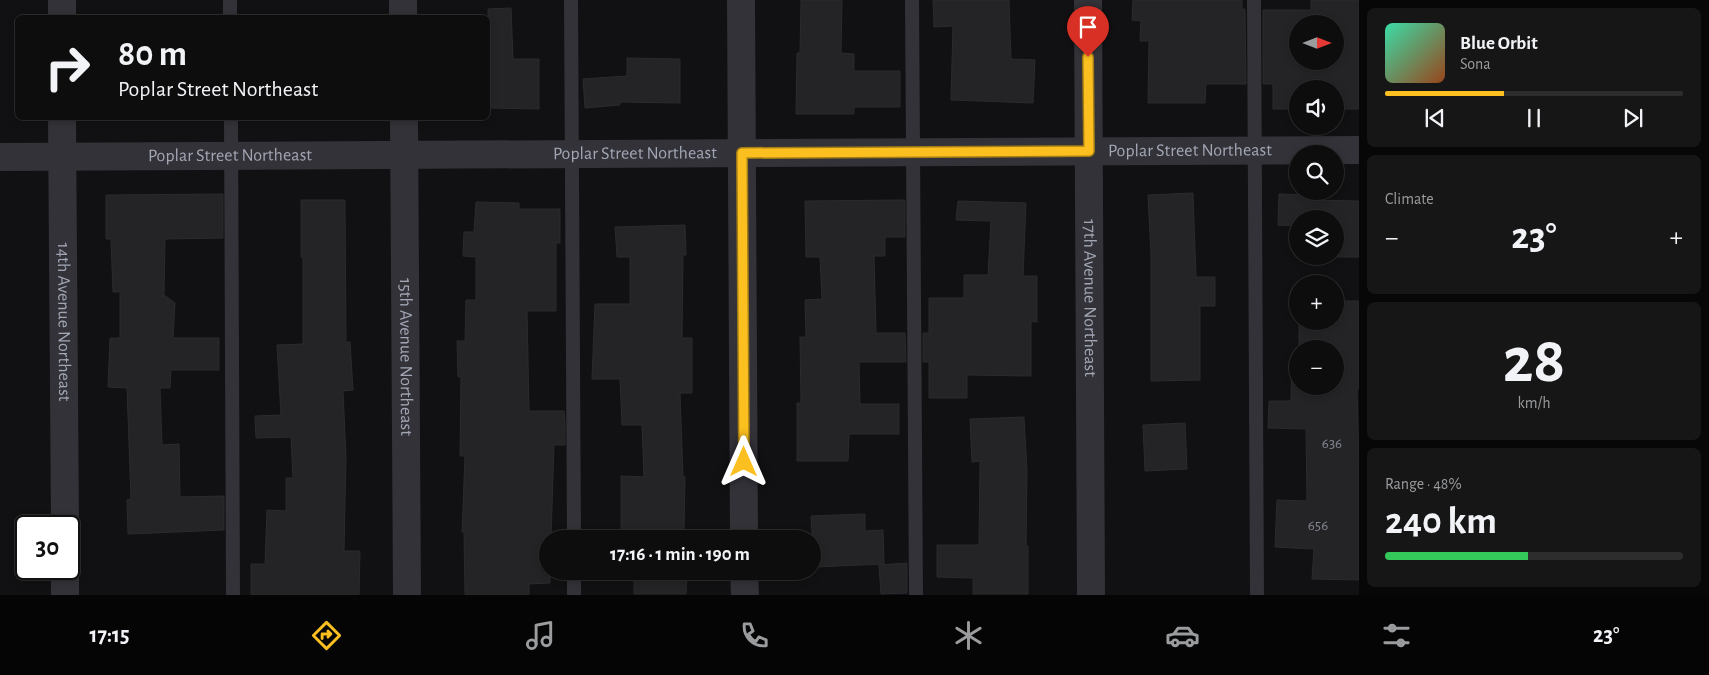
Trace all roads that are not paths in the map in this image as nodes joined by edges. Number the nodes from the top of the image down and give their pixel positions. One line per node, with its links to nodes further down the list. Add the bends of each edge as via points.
1 (62, 0): 9 (street)
2 (230, 0): 10 (lane)
3 (403, 0): 11 (street)
4 (571, 0): 20 (lane)
5 (742, 0): 19 (street)
6 (912, 0): 18 (lane)
7 (1088, 0): 17 (street, 17th Avenue Northeast)
8 (1254, 0): 15 (lane)
9 (62, 15)
10 (230, 15)
11 (403, 15)
12 (62, 120): 24 (street, 14th Avenue Northeast)
13 (230, 120): 22 (lane)
14 (404, 120): 21 (street, 15th Avenue Northeast)
15 (1255, 150): 16 (street, Poplar Street Northeast); 17 (street, Poplar Street Northeast); 38 (lane)
16 (1359, 150)
17 (1089, 151): 18 (street, Poplar Street Northeast); 37 (street, 17th Avenue Northeast)
18 (913, 152): 19 (street, Poplar Street Northeast); 36 (lane)
19 (742, 153): 20 (street, Poplar Street Northeast); 27 (street)
20 (572, 154): 21 (street, Poplar Street Northeast); 26 (lane)
21 (404, 155): 22 (street, Poplar Street Northeast); 33 (street, 15th Avenue Northeast)
22 (231, 156): 24 (street, Poplar Street Northeast); 32 (lane)
23 (0, 157): 24 (street, Poplar Street Northeast)
24 (63, 157): 25 (street, 14th Avenue Northeast)
25 (65, 515)
26 (574, 530)
27 (744, 530)
28 (65, 580): 31 (street)
29 (574, 580): 34 (lane)
30 (744, 580): 35 (street)
31 (65, 595)
32 (233, 595)
33 (407, 595)
34 (574, 595)
35 (745, 595)
36 (916, 595)
37 (1091, 595)
38 (1257, 595)

